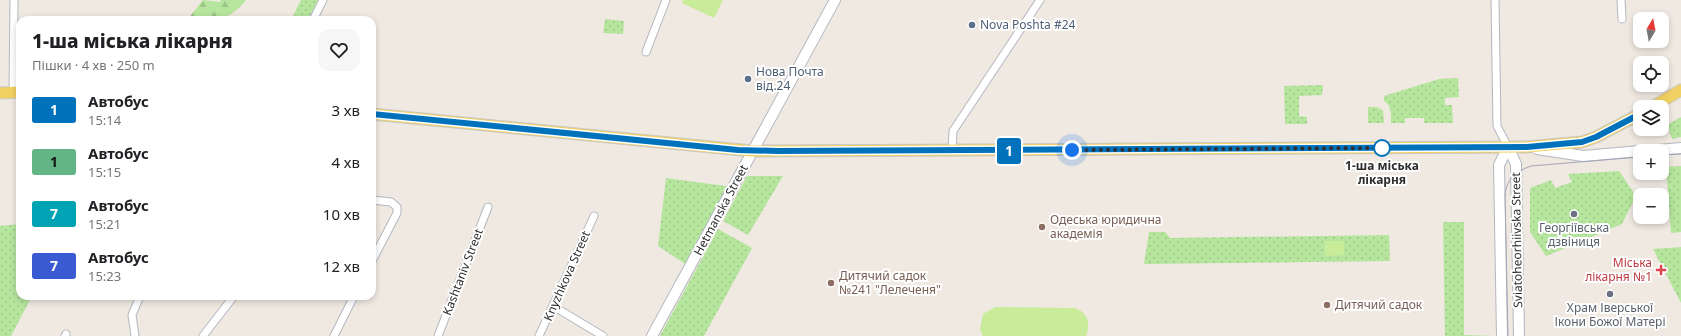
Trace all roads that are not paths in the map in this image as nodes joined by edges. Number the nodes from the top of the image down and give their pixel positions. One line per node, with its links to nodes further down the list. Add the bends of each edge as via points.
1 (14, 0): 11 (street)
2 (323, 0): 8 (street)
3 (666, 0): 10 (street)
4 (835, 0): 22 (street, Hetmanska Street)
5 (1040, 0): 23 (street, via 953,131)
6 (1495, 0): 18 (street, Sviatoheorhiivska Street, via 1497,126)
7 (1621, 0): 9 (street)
8 (316, 16)
9 (1622, 19)
10 (646, 52)
11 (16, 61)
12 (1681, 90): 15 (main road)
13 (16, 92): 14 (main road)
14 (0, 93)
15 (1664, 100)
16 (376, 114): 22 (main road)
17 (1633, 118): 19 (main road, via 1582,142)
18 (1508, 147): 19 (main road); 23 (main road); 40 (street, Sviatoheorhiivska Street, via 1499,165); 41 (street, Sviatoheorhiivska Street, via 1516,164)
19 (1527, 147): 24 (street, via 1583,156)
20 (1681, 148): 21 (street)
21 (1669, 149)
22 (752, 151): 23 (main road); 39 (street, Hetmanska Street)
23 (952, 151)
24 (1633, 152)
25 (376, 200): 28 (street, via 391,202 397,207 397,212)
26 (488, 207): 36 (street, Kashtaniv Street)
27 (594, 216): 32 (street, Knyzhkova Street)
28 (376, 253)
29 (138, 300): 33 (street, via 132,316)
30 (231, 300): 34 (street)
31 (352, 300): 35 (street)
32 (553, 306): 37 (street, Knyzhkova Street); 38 (street)
33 (135, 336)
34 (203, 336)
35 (334, 336)
36 (438, 336)
37 (539, 336)
38 (603, 336)
39 (652, 336)
40 (1502, 336)
41 (1519, 336)

